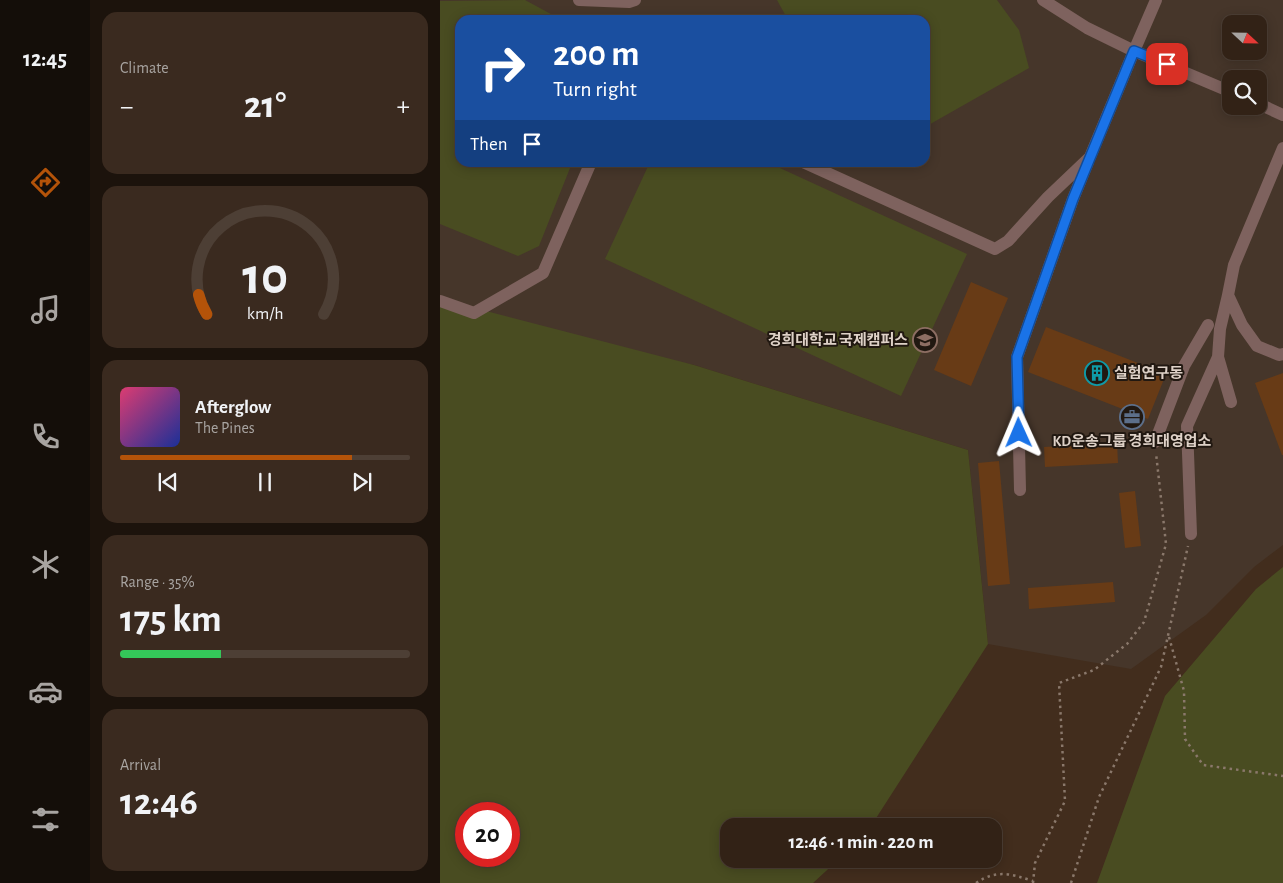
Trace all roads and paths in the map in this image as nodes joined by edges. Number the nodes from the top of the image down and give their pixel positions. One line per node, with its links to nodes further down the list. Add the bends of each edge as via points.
1 (579, 0): 2 (lane)
2 (635, 0)
3 (1043, 0): 5 (lane, via 1087,28)
4 (1156, 0): 5 (lane)
5 (1134, 51): 6 (lane); 10 (lane)
6 (1222, 88)
7 (1267, 108): 8 (lane)
8 (1283, 115)
9 (1283, 148): 13 (lane, via 1234,265)
10 (1090, 157): 12 (lane, via 1008,241 995,249); 20 (lane, via 1017,357)
11 (589, 167): 14 (lane, via 543,273 474,313)
12 (815, 167)
13 (1228, 295): 16 (lane, via 1242,325 1257,346); 17 (lane)
14 (440, 300)
15 (1208, 325): 19 (lane, via 1184,366)
16 (1282, 352)
17 (1218, 357): 18 (lane); 21 (lane, via 1187,426)
18 (1231, 402)
19 (1155, 442): 24 (path, via 1166,544 1154,588 1144,622 1127,644 1094,670 1059,683 1065,802 1035,862)
20 (1020, 490)
21 (1191, 534): 22 (path)
22 (1168, 636): 23 (path, via 1184,691 1185,739 1203,765); 26 (path, via 1161,667 1100,797)
23 (1283, 776)
24 (1033, 882): 25 (path, via 1006,873 987,876)
25 (976, 883)
26 (1071, 883)

